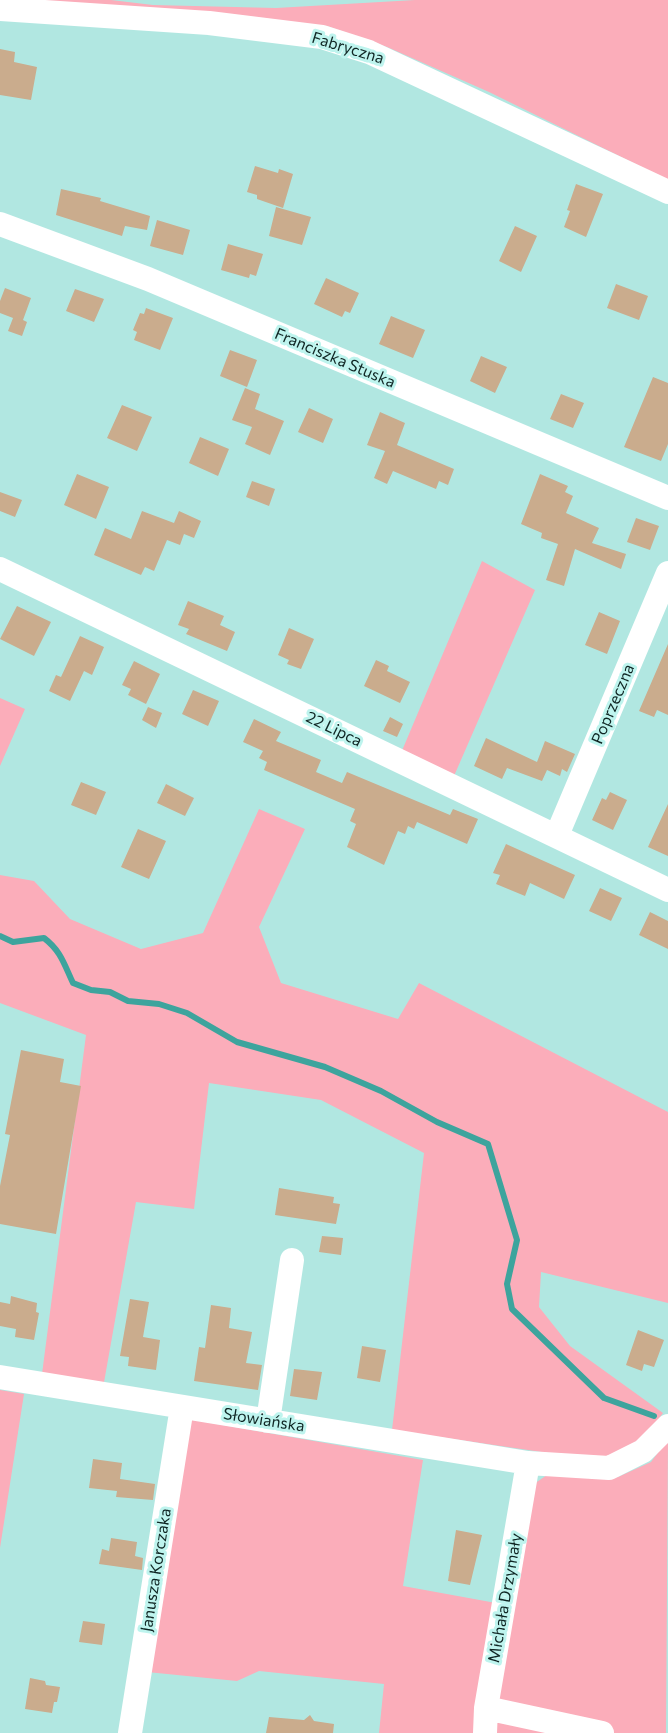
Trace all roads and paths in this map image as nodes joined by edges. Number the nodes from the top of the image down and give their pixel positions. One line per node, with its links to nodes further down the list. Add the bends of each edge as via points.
1 (0, 9): 2 (street, Fabryczna, via 209,23 322,37 369,52)
2 (668, 192)
3 (0, 224): 4 (street, Franciszka Stuska, via 148,279)
4 (668, 498)
5 (0, 569): 7 (street, 22 Lipca)
6 (668, 573): 7 (street, Poprzeczna)
7 (557, 835): 8 (street, 22 Lipca)
8 (668, 890)
9 (292, 1260): 12 (street)
10 (0, 1377): 11 (street, Słowiańska)
11 (182, 1407): 12 (street, Słowiańska); 16 (street, Janusza Korczaka)
12 (268, 1421): 14 (street, Słowiańska)
13 (668, 1426): 14 (street, Słowiańska, via 643,1451 609,1468)
14 (528, 1462): 15 (street, Michała Drzymały)
15 (486, 1708): 17 (street, Michała Drzymały); 18 (street)
16 (130, 1733)
17 (485, 1733)
18 (602, 1733)

